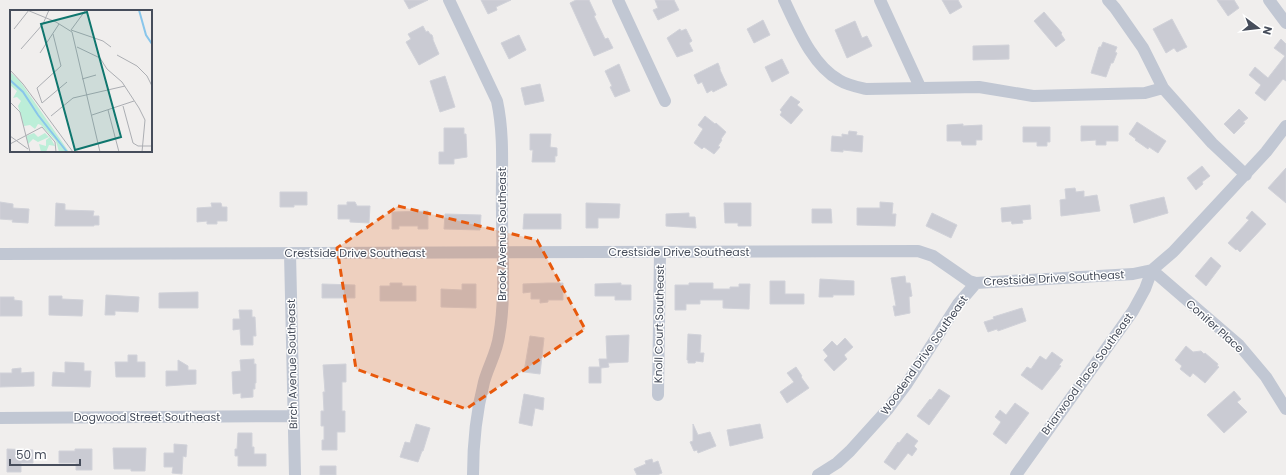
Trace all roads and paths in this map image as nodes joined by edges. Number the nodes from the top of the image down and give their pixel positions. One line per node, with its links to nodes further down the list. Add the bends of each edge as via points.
1 (449, 0): 15 (street, Brook Avenue Southeast, via 497,101 503,144)
2 (618, 0): 10 (street)
3 (784, 0): 8 (street, via 801,37 818,61 840,81 866,88)
4 (880, 0): 8 (street)
5 (1108, 0): 9 (street, via 1143,48)
6 (1269, 0): 7 (street)
7 (1286, 23)
8 (920, 88): 9 (street, via 979,87 1033,96 1145,93)
9 (1163, 88): 12 (street, via 1212,143)
10 (665, 100)
11 (1286, 126): 12 (street, Crestside Drive Southeast)
12 (1246, 175): 17 (street, Crestside Drive Southeast, via 1173,252)
13 (660, 252): 15 (street, Crestside Drive Southeast); 18 (street, Crestside Drive Southeast, via 918,251 933,256 969,281); 19 (street, Knoll Court Southeast)
14 (290, 253): 15 (street, Crestside Drive Southeast); 16 (street, Crestside Drive Southeast); 21 (street, Birch Avenue Southeast)
15 (502, 253): 24 (street, Brook Avenue Southeast, via 499,337 477,412 473,443)
16 (0, 254)
17 (1152, 270): 18 (street, Crestside Drive Southeast, via 1133,274); 20 (street, Conifer Place, via 1239,345 1266,377); 26 (street, Briarwood Place Southeast, via 1133,311)
18 (976, 283): 25 (street, Woodend Drive Southeast, via 958,304 888,409 850,451)
19 (658, 395)
20 (1286, 409)
21 (293, 416): 22 (street, Dogwood Street Southeast); 23 (street, Birch Avenue Southeast)
22 (0, 418)
23 (295, 475)
24 (473, 475)
25 (818, 475)
26 (1016, 475)

